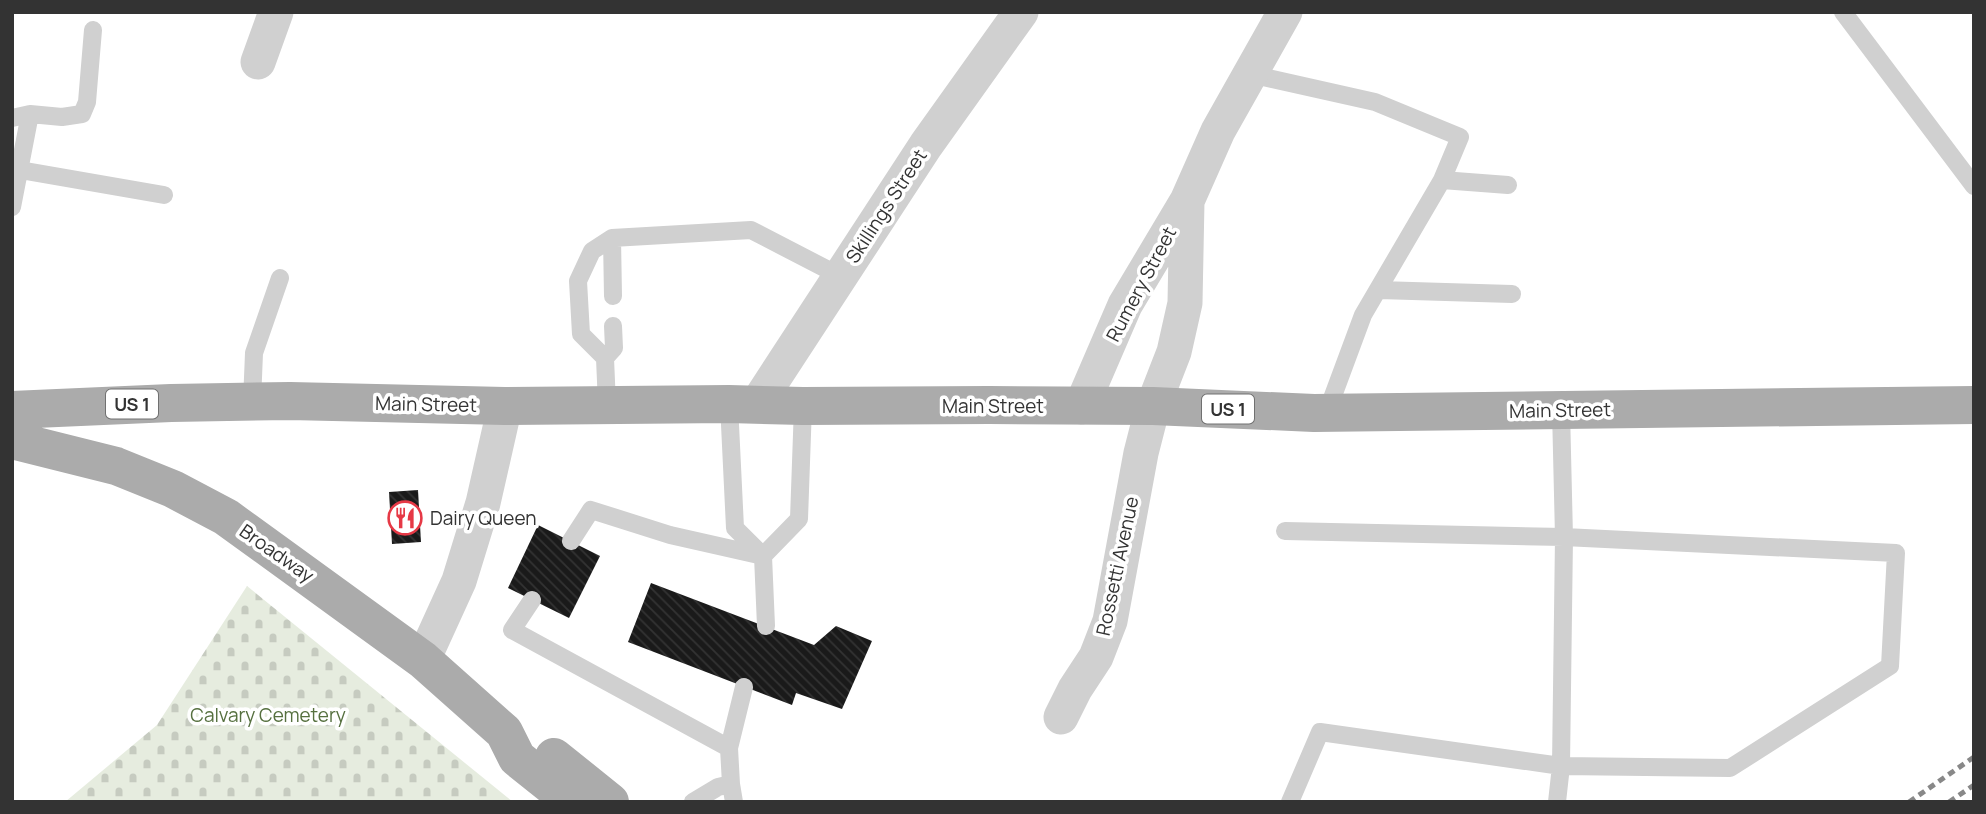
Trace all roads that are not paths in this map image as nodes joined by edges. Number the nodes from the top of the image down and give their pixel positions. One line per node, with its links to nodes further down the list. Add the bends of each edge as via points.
1 (276, 12): 6 (street)
2 (1021, 12): 18 (street, Skillings Street)
3 (1285, 12): 7 (street, Rumery Street)
4 (1843, 12): 13 (lane)
5 (93, 30): 8 (lane, via 82,114)
6 (258, 62)
7 (1250, 74): 11 (lane, via 1375,102 1460,137); 15 (street, Rumery Street)
8 (30, 114): 9 (lane); 10 (lane)
9 (12, 118)
10 (20, 170): 14 (lane); 16 (lane)
11 (1442, 180): 12 (lane); 20 (lane)
12 (1508, 185)
13 (1974, 186)
14 (164, 195)
15 (1187, 201): 31 (street, Rumery Street, via 1185,303 1174,352); 32 (street, Rumery Street, via 1125,305)
16 (12, 207)
17 (612, 238): 18 (lane, via 751,230); 22 (lane); 24 (lane, via 592,251 578,281 581,334)
18 (840, 276): 26 (street, Skillings Street)
19 (280, 278): 25 (lane, via 254,353)
20 (1379, 290): 21 (lane); 35 (lane, via 1363,315)
21 (1512, 294)
22 (612, 296)
23 (613, 326): 24 (lane, via 614,348)
24 (605, 358): 27 (lane)
25 (252, 402): 29 (main road, Main Street / US 1); 33 (main road, Main Street / US 1)
26 (743, 404): 27 (main road, Main Street / US 1); 30 (main road, Main Street / US 1); 40 (lane, via 735,528)
27 (607, 405): 29 (main road, Main Street / US 1)
28 (1974, 405): 34 (main road, Main Street / US 1)
29 (505, 406): 43 (street, via 463,568)
30 (803, 406): 32 (main road, Main Street / US 1); 40 (lane, via 799,519)
31 (1153, 406): 32 (main road, Main Street / US 1); 35 (main road, Main Street / US 1); 45 (street, Rossetti Avenue, via 1110,621 1096,657)
32 (1081, 407)
33 (12, 410)
34 (1561, 410): 35 (main road, Main Street / US 1); 38 (lane)
35 (1327, 412)
36 (12, 440): 43 (main road, Broadway, via 116,466 204,505)
37 (1285, 531): 38 (lane)
38 (1564, 537): 48 (lane); 48 (lane, via 1896,553 1890,666 1730,768)
39 (571, 541): 40 (lane, via 592,510 670,536)
40 (763, 556): 42 (lane)
41 (532, 600): 47 (lane, via 512,630)
42 (766, 626)
43 (423, 660): 46 (main road, Broadway)
44 (744, 687): 47 (lane)
45 (1061, 717)
46 (504, 732): 50 (main road, Broadway, via 517,758); 51 (main road, Broadway, via 527,735)
47 (729, 748): 49 (lane)
48 (1561, 766): 53 (lane, via 1320,732); 54 (lane)
49 (732, 793): 52 (lane, via 718,787)
50 (572, 802)
51 (610, 802)
52 (693, 802)
53 (1290, 802)
54 (1557, 802)

